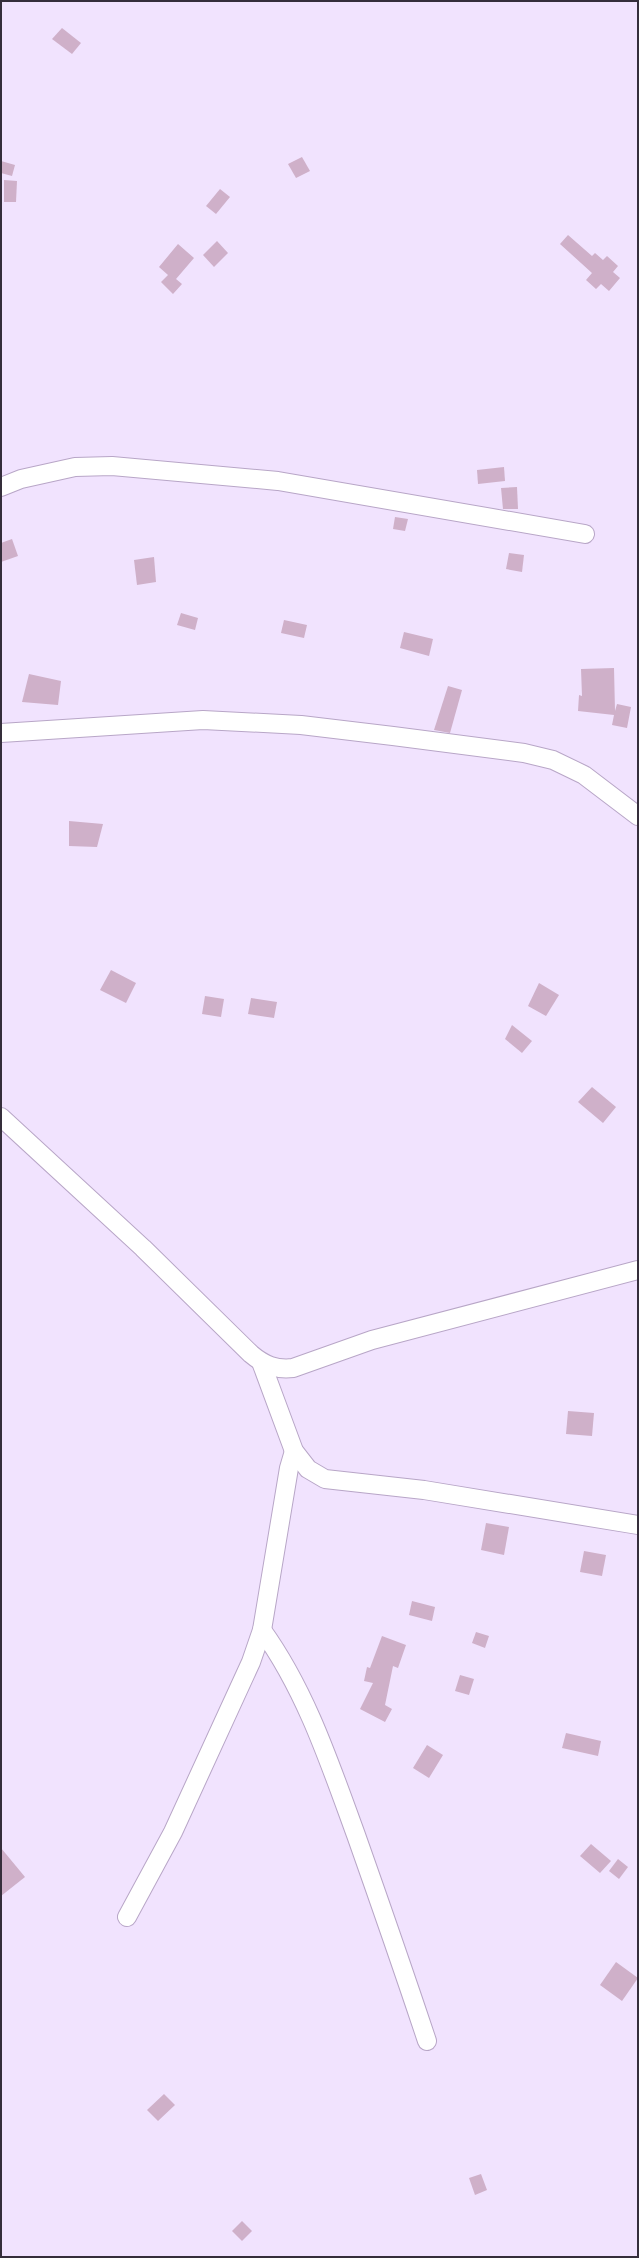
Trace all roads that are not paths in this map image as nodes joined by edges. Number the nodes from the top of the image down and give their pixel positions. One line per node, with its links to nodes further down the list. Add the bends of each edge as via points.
1 (1, 487): 2 (street, via 21,479 75,467 112,466 278,481)
2 (586, 534)
3 (1, 733): 4 (street, via 204,720 301,725 524,753 553,760 584,775)
4 (638, 816)
5 (1, 1117): 7 (street, via 143,1248)
6 (638, 1270): 7 (street, via 372,1340 293,1368 282,1369)
7 (260, 1362): 8 (street)
8 (294, 1451): 9 (street, via 308,1469 325,1479 424,1490); 10 (street)
9 (638, 1524)
10 (262, 1630): 11 (street, via 251,1662 173,1832); 12 (street, via 298,1688 338,1786)
11 (127, 1917)
12 (427, 2041)

